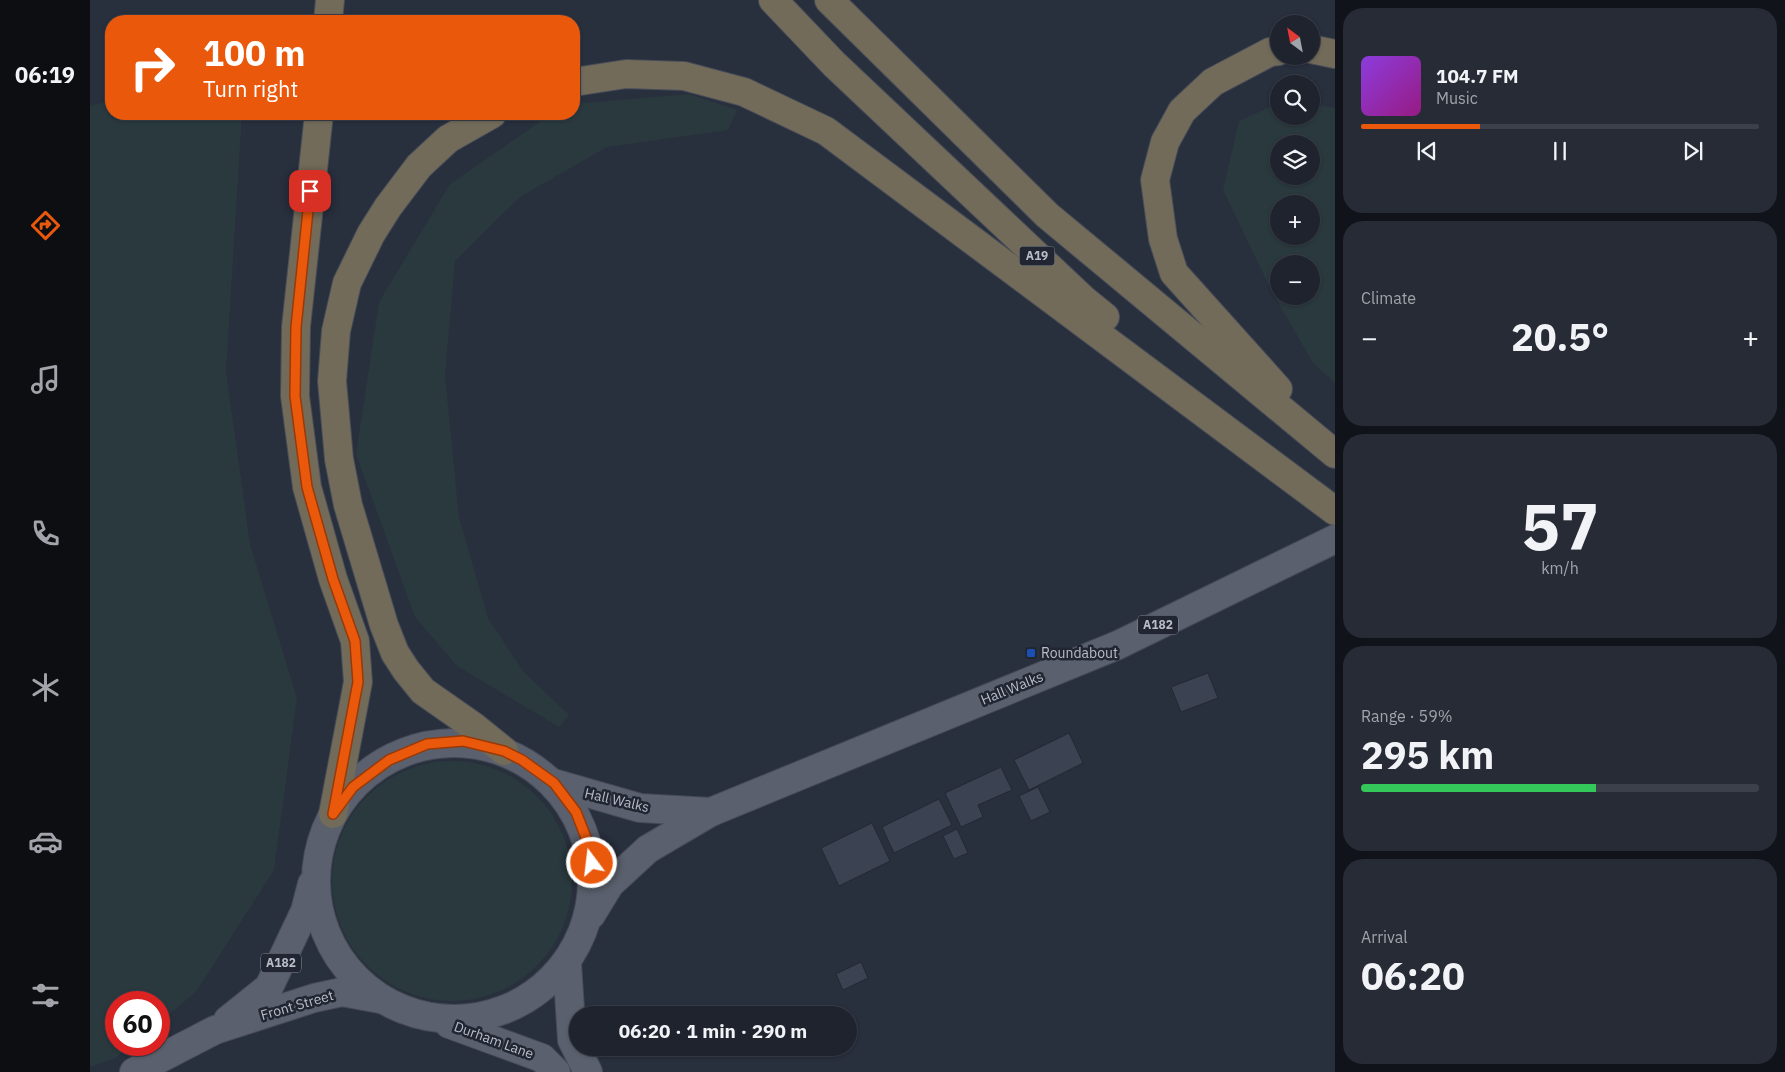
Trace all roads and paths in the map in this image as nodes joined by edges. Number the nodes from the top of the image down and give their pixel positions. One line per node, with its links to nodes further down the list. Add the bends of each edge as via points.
1 (330, 0): 4 (highway)
2 (773, 0): 12 (highway, A19, via 834,64 1084,300)
3 (829, 0): 11 (highway, A19, via 1047,215)
4 (329, 15)
5 (1320, 51): 7 (highway)
6 (1270, 52): 11 (highway, via 1212,82 1182,111 1165,142 1156,180 1163,239 1174,273)
7 (1335, 54)
8 (580, 81): 12 (highway, via 626,74 684,76 744,92 826,131)
9 (318, 120): 17 (highway, via 296,327 295,396 307,487 333,579 355,641 358,682)
10 (481, 120): 14 (highway, via 448,138 419,166 371,234 347,283 336,331 332,381 339,460 348,505 395,653 423,692)
11 (1335, 453)
12 (1325, 504)
13 (1335, 539): 16 (main road, Hall Walks / A182, via 1118,645)
14 (504, 751): 15 (main road); 17 (main road, via 463,741 427,744 389,760 353,787)
15 (554, 783): 16 (main road, Hall Walks / A182, via 640,808); 19 (main road, via 576,812 590,854)
16 (711, 812): 19 (main road, Hall Walks / A182, via 648,849 610,884)
17 (333, 814): 18 (main road)
18 (315, 874): 21 (main road, via 319,913 330,943 350,973); 23 (main road, Front Street / A182, via 305,911 269,986)
19 (588, 918): 20 (main road)
20 (567, 963): 22 (main road, via 543,988 509,1009 476,1018); 26 (main road, via 572,1040)
21 (381, 999): 22 (main road, Durham Lane); 23 (main road, Front Street / A182, via 342,992)
22 (428, 1017): 25 (main road, Durham Lane, via 542,1058)
23 (215, 1030): 24 (main road, Front Street / A182)
24 (134, 1072)
25 (556, 1072)
26 (588, 1072)

